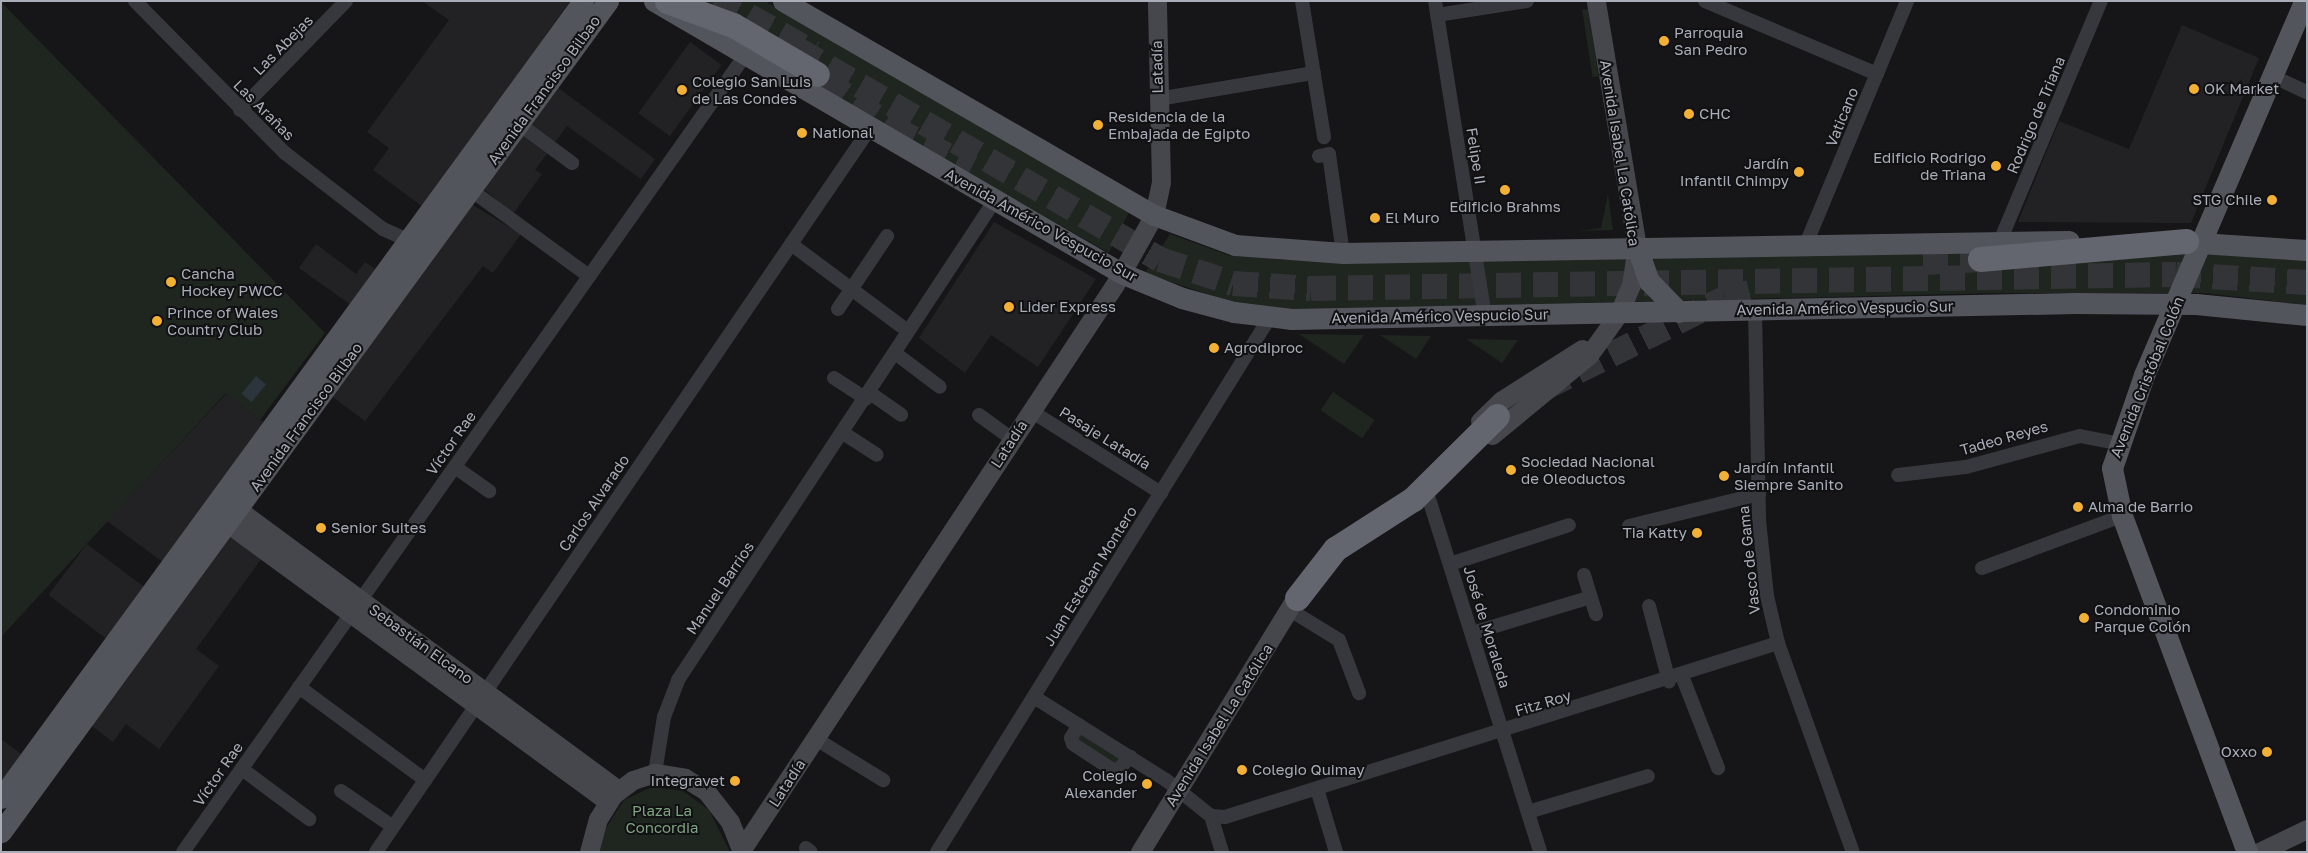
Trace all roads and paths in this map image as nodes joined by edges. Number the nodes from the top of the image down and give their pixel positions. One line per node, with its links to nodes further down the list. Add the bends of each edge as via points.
1 (134, 1): 24 (street, Las Arañas)
2 (346, 1): 24 (street, Las Abejas)
3 (583, 1): 35 (main road, Avenida Francisco Bilbao)
4 (608, 1): 25 (main road, Avenida Francisco Bilbao)
5 (654, 1): 17 (main road, Avenida Américo Vespucio Sur)
6 (667, 1): 19 (highway, via 733,25)
7 (783, 1): 32 (main road)
8 (1157, 1): 23 (street, Latadía)
9 (1302, 1): 18 (street)
10 (1527, 1): 16 (street)
11 (1596, 1): 40 (street, Avenida Isabel La Católica)
12 (1907, 1): 20 (street, Vaticano)
13 (2102, 1): 36 (street, Rodrigo de Triana)
14 (2304, 1): 21 (main road, Avenida Cristóbal Colón)
15 (1713, 3): 20 (street)
16 (1436, 8): 42 (street, Felipe II)
17 (746, 54): 26 (main road, Avenida Américo Vespucio Sur); 47 (street, Víctor Rae)
18 (1314, 73): 23 (street); 27 (street)
19 (817, 74)
20 (1876, 74): 39 (street, Vaticano)
21 (2272, 76): 22 (street); 37 (main road, Avenida Cristóbal Colón)
22 (2307, 92)
23 (1158, 99): 32 (street, Latadía, via 1160,182)
24 (240, 110): 33 (street, Las Arañas, via 285,153)
25 (519, 124): 29 (street); 30 (main road, Avenida Francisco Bilbao)
26 (871, 127): 31 (main road, Avenida Américo Vespucio Sur); 38 (street, Carlos Alvarado)
27 (1324, 137)
28 (1319, 156): 43 (street, via 1329,154)
29 (572, 163)
30 (471, 190): 47 (street); 48 (main road, Avenida Francisco Bilbao)
31 (995, 200): 46 (main road, Avenida Américo Vespucio Sur); 59 (street, Manuel Barrios)
32 (1154, 215): 43 (main road, via 1235,245); 46 (street, Latadía)
33 (382, 229): 35 (street, Las Arañas); 45 (street)
34 (887, 236): 49 (street)
35 (408, 240): 45 (main road, Avenida Francisco Bilbao); 48 (main road, via 413,253)
36 (2000, 241): 37 (main road); 39 (main road)
37 (2194, 241): 41 (main road); 44 (highway); 50 (main road, Avenida Cristóbal Colón)
38 (791, 244): 49 (street); 95 (street, Carlos Alvarado)
39 (1806, 244): 40 (main road)
40 (1637, 247): 42 (main road); 53 (main road, via 1649,281); 57 (street, Avenida Isabel La Católica, via 1631,285)
41 (2307, 250)
42 (1475, 251): 43 (main road); 55 (street, Felipe II)
43 (1343, 253)
44 (1980, 259)
45 (393, 261): 77 (main road, Avenida Francisco Bilbao)
46 (1121, 274): 56 (main road, Avenida Américo Vespucio Sur, via 1211,307); 63 (street, Latadía)
47 (589, 276): 71 (street, Víctor Rae)
48 (405, 281): 77 (main road, Avenida Francisco Bilbao)
49 (852, 289): 51 (street); 58 (street)
50 (2176, 303): 52 (main road, Avenida Américo Vespucio Sur); 54 (main road, Avenida Américo Vespucio Sur); 69 (main road, Avenida Cristóbal Colón)
51 (838, 309)
52 (1755, 310): 53 (main road, Avenida Américo Vespucio Sur); 75 (street, Vasco de Gama)
53 (1678, 312): 57 (main road, Avenida Américo Vespucio Sur)
54 (2307, 315)
55 (1485, 316): 56 (main road, Avenida Américo Vespucio Sur); 57 (main road, Avenida Américo Vespucio Sur)
56 (1270, 317): 74 (street, Juan Esteban Montero)
57 (1614, 321): 76 (street, Avenida Isabel La Católica, via 1580,364 1512,416); 85 (street, Avenida Isabel La Católica, via 1502,400 1408,492 1355,522 1321,555)
58 (901, 326)
59 (895, 353): 61 (street); 62 (street, Manuel Barrios)
60 (834, 378): 62 (street)
61 (940, 387)
62 (868, 396): 64 (street); 67 (street, Manuel Barrios)
63 (1031, 410): 68 (street, Latadía); 74 (street, Pasaje Latadía)
64 (901, 415)
65 (979, 415): 68 (street)
66 (1497, 416): 85 (highway, via 1413,499 1334,549)
67 (843, 433): 70 (street); 102 (street, Manuel Barrios, via 678,680 661,728)
68 (1012, 438): 98 (street, Latadía)
69 (2117, 443): 72 (street, Tadeo Reyes, via 2080,436 1966,467); 78 (main road, Avenida Cristóbal Colón, via 2112,476)
70 (877, 455)
71 (455, 467): 73 (street); 87 (street, Víctor Rae)
72 (1898, 475)
73 (489, 491)
74 (1161, 493): 94 (street, Juan Esteban Montero)
75 (1758, 494): 80 (street); 90 (street, Vasco de Gama, via 1764,573)
76 (1429, 499): 81 (street, José de Moraleda); 85 (street, Avenida Isabel La Católica, via 1340,553)
77 (225, 511): 87 (street, Sebastián Elcano); 110 (main road, Avenida Francisco Bilbao); 116 (main road, Avenida Francisco Bilbao)
78 (2122, 516): 82 (street); 127 (main road, Avenida Cristóbal Colón)
79 (1569, 525): 81 (street)
80 (1628, 526)
81 (1450, 564): 89 (street, José de Moraleda)
82 (1982, 568)
83 (1584, 575): 84 (street)
84 (1591, 597): 88 (street); 89 (street)
85 (1293, 604): 93 (street, via 1339,640); 107 (street, Avenida Isabel La Católica)
86 (1649, 606): 91 (street)
87 (356, 607): 92 (street, Víctor Rae); 95 (street, Sebastián Elcano)
88 (1596, 614)
89 (1472, 633): 97 (street, José de Moraleda)
90 (1778, 643): 91 (street, Fitz Roy); 126 (street, Vasco de Gama)
91 (1676, 678): 97 (street, Fitz Roy); 100 (street)
92 (299, 687): 101 (street, Víctor Rae); 104 (street)
93 (1359, 693)
94 (1034, 697): 96 (street); 121 (street, Juan Esteban Montero)
95 (481, 698): 104 (street, Carlos Alvarado); 109 (street, Sebastián Elcano)
96 (1079, 725): 99 (street); 99 (street, via 1071,738 1073,744 1116,772)
97 (1504, 733): 106 (street, Fitz Roy); 111 (street, José de Moraleda)
98 (816, 739): 105 (street); 117 (street, Latadía)
99 (1130, 758): 107 (street)
100 (1718, 768)
101 (242, 769): 113 (street); 118 (street, Víctor Rae)
102 (655, 773): 109 (street); 117 (street, via 685,778 706,791 730,822)
103 (1648, 776): 111 (street)
104 (425, 780): 114 (street, Carlos Alvarado)
105 (882, 780)
106 (1317, 789): 112 (street, Fitz Roy, via 1225,817); 124 (street)
107 (1178, 790): 112 (street); 122 (street, Avenida Isabel La Católica)
108 (341, 791): 114 (street)
109 (613, 796): 120 (street, via 594,827)
110 (1, 798)
111 (1528, 812): 125 (street, José de Moraleda)
112 (1211, 816): 123 (street)
113 (309, 819)
114 (393, 827): 119 (street, Carlos Alvarado)
115 (2307, 829): 128 (street)
116 (1, 832)
117 (742, 851)
118 (183, 852)
119 (376, 852)
120 (589, 852)
121 (937, 852)
122 (1140, 852)
123 (1222, 852)
124 (1336, 852)
125 (1540, 852)
126 (1853, 852)
127 (2247, 852)
128 (2259, 852)

